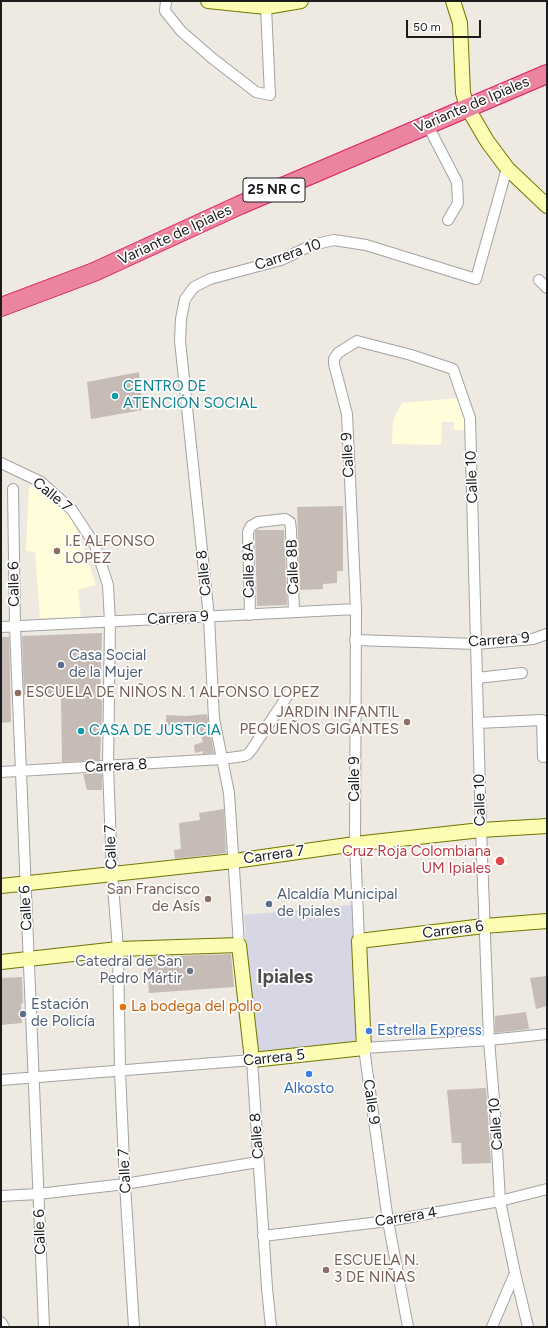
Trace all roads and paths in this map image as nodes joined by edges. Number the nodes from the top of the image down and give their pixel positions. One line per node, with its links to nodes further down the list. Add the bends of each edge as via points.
1 (166, 1): 5 (street, via 165,11 181,31 256,92 270,95)
2 (208, 1): 5 (main road)
3 (301, 1): 5 (main road)
4 (454, 1): 7 (main road, via 460,23 463,93)
5 (266, 7)
6 (547, 74): 7 (highway, Variante de Ipiales / 25 NR C)
7 (467, 107): 8 (highway, Variante de Ipiales / 25 NR C); 9 (main road)
8 (427, 124): 11 (street, via 457,182 458,203); 15 (highway, Variante de Ipiales / 25 NR C, via 94,272)
9 (507, 168): 10 (main road); 13 (street, Carrera 10, via 476,279 366,245 334,240 312,245 281,260 210,279)
10 (547, 206)
11 (448, 220)
12 (538, 280): 14 (street)
13 (194, 287): 23 (street, Calle 8, via 185,299 180,341)
14 (547, 288)
15 (1, 307)
16 (453, 369): 20 (street, Calle 9, via 357,341 338,353 334,359 346,414); 29 (street, Calle 10, via 470,418)
17 (1, 463): 24 (street, Calle 7, via 41,482 72,510 95,545 108,584)
18 (13, 489): 25 (street, Calle 6)
19 (290, 522): 21 (street, Calle 8B); 22 (street, Calle 8A, via 284,519 258,522 251,526 248,532)
20 (356, 609): 21 (street, Carrera 9); 28 (street, Calle 9)
21 (294, 612): 22 (street, Carrera 9)
22 (250, 615): 23 (street, Carrera 9)
23 (209, 617): 24 (street, Carrera 9); 35 (street, Calle 8, via 214,719)
24 (110, 622): 25 (street, Carrera 9); 36 (street, Calle 7)
25 (15, 627): 26 (street, Carrera 9); 37 (street, Calle 6)
26 (1, 628)
27 (547, 634): 29 (street, Carrera 9, via 533,639)
28 (355, 640): 29 (street, Carrera 9); 41 (street, Calle 9)
29 (476, 644): 31 (street, Calle 10)
30 (522, 673): 31 (street)
31 (477, 678): 33 (street, Calle 10)
32 (290, 692): 35 (street, Carrera 8, via 248,754)
33 (478, 723): 34 (street, via 542,720); 40 (street, Calle 10)
34 (543, 757)
35 (227, 758): 36 (street, Carrera 8); 42 (street, Calle 8)
36 (108, 766): 37 (street, Carrera 8); 43 (street, Calle 7)
37 (21, 770): 38 (street, Carrera 8); 44 (street, Calle 6)
38 (1, 772)
39 (547, 826): 40 (main road, Carrera 7)
40 (480, 830): 41 (main road, Carrera 7); 47 (street, Calle 10)
41 (355, 844): 42 (main road, Carrera 7); 48 (street, Calle 9)
42 (234, 861): 43 (main road, Carrera 7); 49 (street, Calle 8)
43 (112, 874): 44 (main road, Carrera 7); 50 (street, Calle 7)
44 (25, 883): 45 (main road, Carrera 7); 51 (street, Calle 6)
45 (1, 886)
46 (547, 921): 47 (main road, Carrera 6)
47 (484, 926): 48 (main road, Carrera 6); 54 (street, Calle 10)
48 (359, 941): 55 (main road, Calle 9)
49 (239, 945): 50 (main road); 56 (main road, Calle 8)
50 (118, 949): 51 (main road); 57 (street, Calle 7)
51 (28, 959): 52 (main road); 58 (street, Calle 6)
52 (1, 962)
53 (547, 1034): 54 (street, Carrera 5)
54 (488, 1040): 55 (street, Carrera 5); 65 (street, Calle 10)
55 (364, 1048): 56 (main road, Carrera 5); 66 (street, Calle 9)
56 (252, 1060): 57 (street, Carrera 5); 60 (street, Calle 8)
57 (120, 1071): 58 (street, Carrera 5); 61 (street, Calle 7)
58 (34, 1078): 59 (street, Carrera 5); 63 (street, Calle 6)
59 (1, 1080)
60 (258, 1162): 61 (street); 67 (street, Calle 8)
61 (125, 1184): 63 (street); 72 (street, Calle 7)
62 (547, 1189): 65 (street, Carrera 4)
63 (38, 1194): 64 (street); 71 (street, Calle 6)
64 (1, 1196)
65 (500, 1201): 66 (street, Carrera 4); 68 (street, Calle 10)
66 (388, 1221): 67 (street, Carrera 4); 74 (street, Calle 9)
67 (263, 1236): 73 (street, Calle 8)
68 (515, 1273): 75 (street); 76 (street, Calle 10)
69 (1, 1322): 70 (street)
70 (4, 1327)
71 (44, 1327)
72 (134, 1327)
73 (271, 1327)
74 (408, 1327)
75 (492, 1327)
76 (528, 1327)

